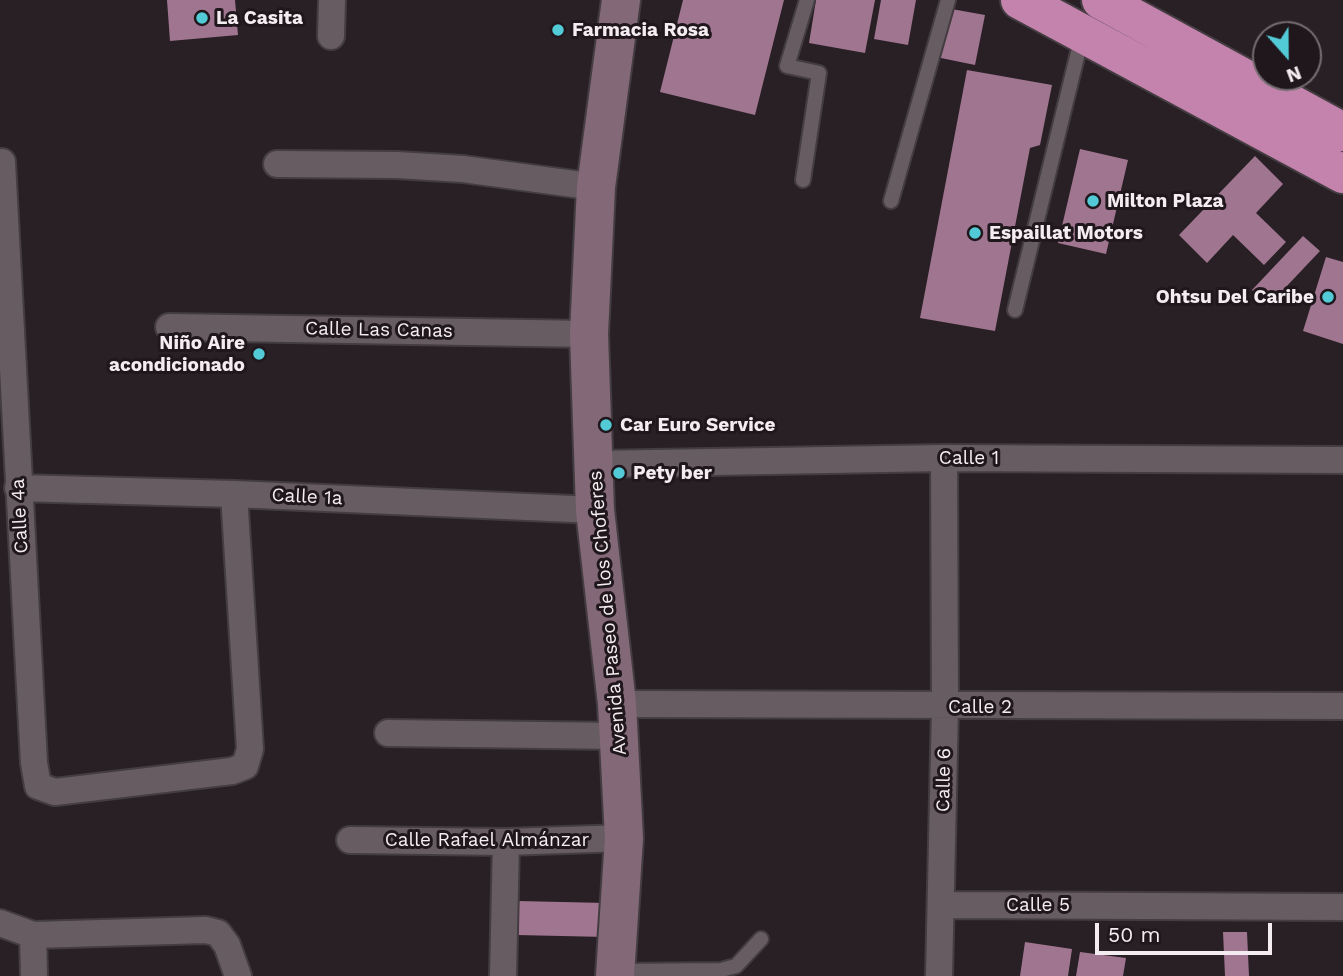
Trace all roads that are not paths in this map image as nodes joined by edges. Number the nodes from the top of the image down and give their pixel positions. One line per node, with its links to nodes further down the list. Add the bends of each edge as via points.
1 (332, 0): 8 (street)
2 (621, 0): 14 (street, Avenida Paseo de los Choferes)
3 (807, 0): 13 (lane, via 787,66 819,73)
4 (948, 0): 15 (lane)
5 (1020, 0): 7 (highway)
6 (1101, 0): 9 (highway)
7 (1082, 33): 12 (highway); 16 (lane)
8 (331, 36)
9 (1343, 132)
10 (2, 162): 22 (street, Calle 4a)
11 (277, 164): 14 (street, via 397,164)
12 (1343, 174)
13 (803, 180)
14 (596, 187): 18 (street, Avenida Paseo de los Choferes)
15 (891, 201)
16 (1015, 310)
17 (169, 327): 18 (street, Calle Las Canas)
18 (589, 334): 21 (street, Avenida Paseo de los Choferes)
19 (944, 458): 20 (street, Calle 1); 21 (street, Calle 1); 26 (street, Calle 6)
20 (1343, 460)
21 (595, 464): 24 (street, Avenida Paseo de los Choferes)
22 (18, 488): 23 (street, Calle 1a); 23 (street, Calle 4a, via 34,763 38,786 55,792 245,766 250,749)
23 (234, 494): 24 (street, Calle 1a)
24 (595, 510): 27 (street, Avenida Paseo de los Choferes)
25 (1343, 706): 26 (street, Calle 2)
26 (945, 707): 27 (street, Calle 2); 32 (street, Calle 6)
27 (618, 720): 28 (street, Calle 2); 29 (street, Avenida Paseo de los Choferes)
28 (388, 733)
29 (624, 838): 31 (street, Calle Rafael Almánzar); 37 (street, Avenida Paseo de los Choferes)
30 (350, 840): 31 (street, Calle Rafael Almánzar)
31 (506, 842): 40 (street)
32 (943, 905): 33 (street, Calle 5); 41 (street, Calle 6)
33 (1343, 907)
34 (0, 923): 35 (street)
35 (33, 935): 38 (street); 39 (street, via 206,930 218,933 227,945)
36 (761, 939): 37 (lane, via 736,966 721,970)
37 (615, 974)
38 (34, 976)
39 (238, 976)
40 (503, 976)
41 (939, 976)

